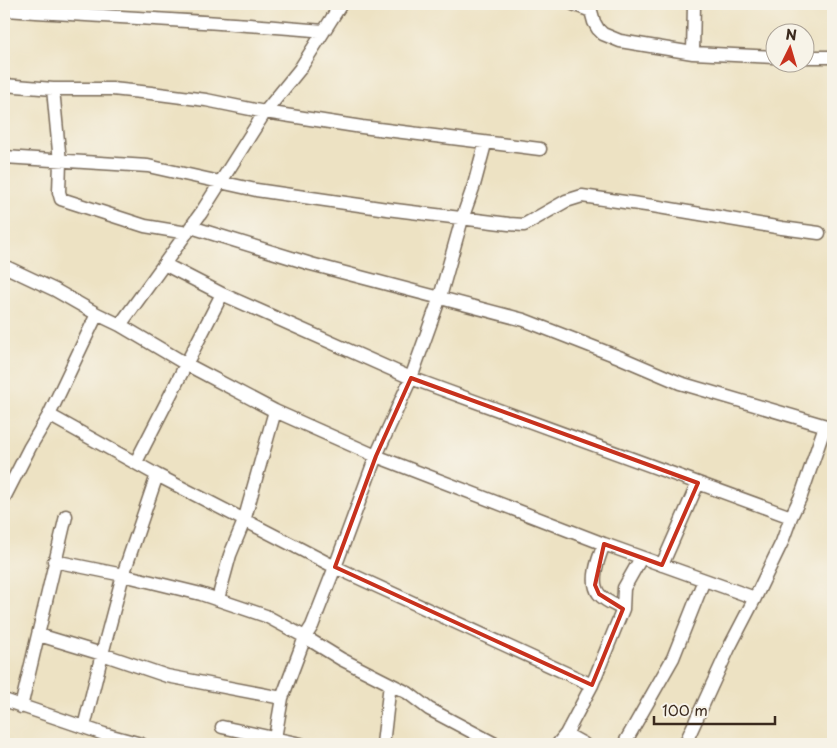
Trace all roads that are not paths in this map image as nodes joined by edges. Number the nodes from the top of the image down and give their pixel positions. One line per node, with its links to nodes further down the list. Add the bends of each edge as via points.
1 (341, 4): 6 (street)
2 (573, 4): 4 (street)
3 (694, 4): 7 (street)
4 (592, 8): 7 (street, via 594,22 603,34 620,41)
5 (4, 10): 6 (street)
6 (324, 31): 13 (street, via 300,69)
7 (693, 53): 8 (street)
8 (764, 57)
9 (833, 57): 10 (street)
10 (814, 58)
11 (4, 84): 12 (street)
12 (53, 89): 13 (street, via 151,93); 17 (street)
13 (265, 112): 14 (street); 18 (street)
14 (485, 144): 15 (street); 19 (street)
15 (540, 149)
16 (4, 157): 17 (street)
17 (60, 162): 18 (street, via 148,166); 20 (street, via 61,199 145,226)
18 (220, 183): 19 (street); 20 (street)
19 (462, 219): 21 (street, via 524,225 582,196); 25 (street)
20 (189, 230): 22 (street); 25 (street)
21 (819, 233)
22 (164, 264): 24 (street); 27 (street)
23 (4, 266): 26 (street)
24 (222, 294): 28 (street); 29 (street)
25 (440, 297): 29 (street); 32 (street, via 524,320 680,383)
26 (97, 314): 27 (street); 31 (street)
27 (120, 325): 28 (street)
28 (186, 364): 30 (street); 34 (street)
29 (411, 378): 33 (street); 36 (street)
30 (275, 410): 33 (street); 40 (street)
31 (49, 415): 34 (street); 37 (street)
32 (829, 427): 39 (street)
33 (376, 456): 41 (street); 45 (street)
34 (136, 462): 35 (street)
35 (157, 474): 40 (street); 46 (street)
36 (698, 483): 39 (street); 44 (street)
37 (4, 498)
38 (66, 516): 43 (street)
39 (791, 517): 48 (street)
40 (244, 520): 45 (street); 49 (street)
41 (604, 544): 42 (street); 50 (street, via 595,585 599,594)
42 (641, 558): 44 (street); 50 (street, via 624,588)
43 (54, 561): 46 (street); 51 (street)
44 (662, 565): 47 (street)
45 (336, 567): 52 (street); 55 (street)
46 (123, 575): 49 (street); 53 (street)
47 (704, 580): 48 (street); 69 (street, via 673,658)
48 (754, 598): 70 (street)
49 (218, 599): 52 (street, via 266,616)
50 (623, 609): 55 (street)
51 (38, 635): 53 (street); 58 (street)
52 (305, 637): 54 (street, via 341,660); 56 (street)
53 (102, 654): 56 (street, via 167,676); 59 (street)
54 (390, 684): 66 (street); 67 (street)
55 (592, 685): 63 (street)
56 (282, 698): 61 (street)
57 (4, 700): 58 (street)
58 (21, 707): 59 (street)
59 (84, 727): 62 (street)
60 (222, 727): 61 (street)
61 (275, 738): 65 (street)
62 (103, 739): 64 (street)
63 (562, 739): 68 (street)
64 (141, 744)
65 (301, 744)
66 (383, 744)
67 (495, 744)
68 (584, 744)
69 (624, 744)
70 (685, 744)

